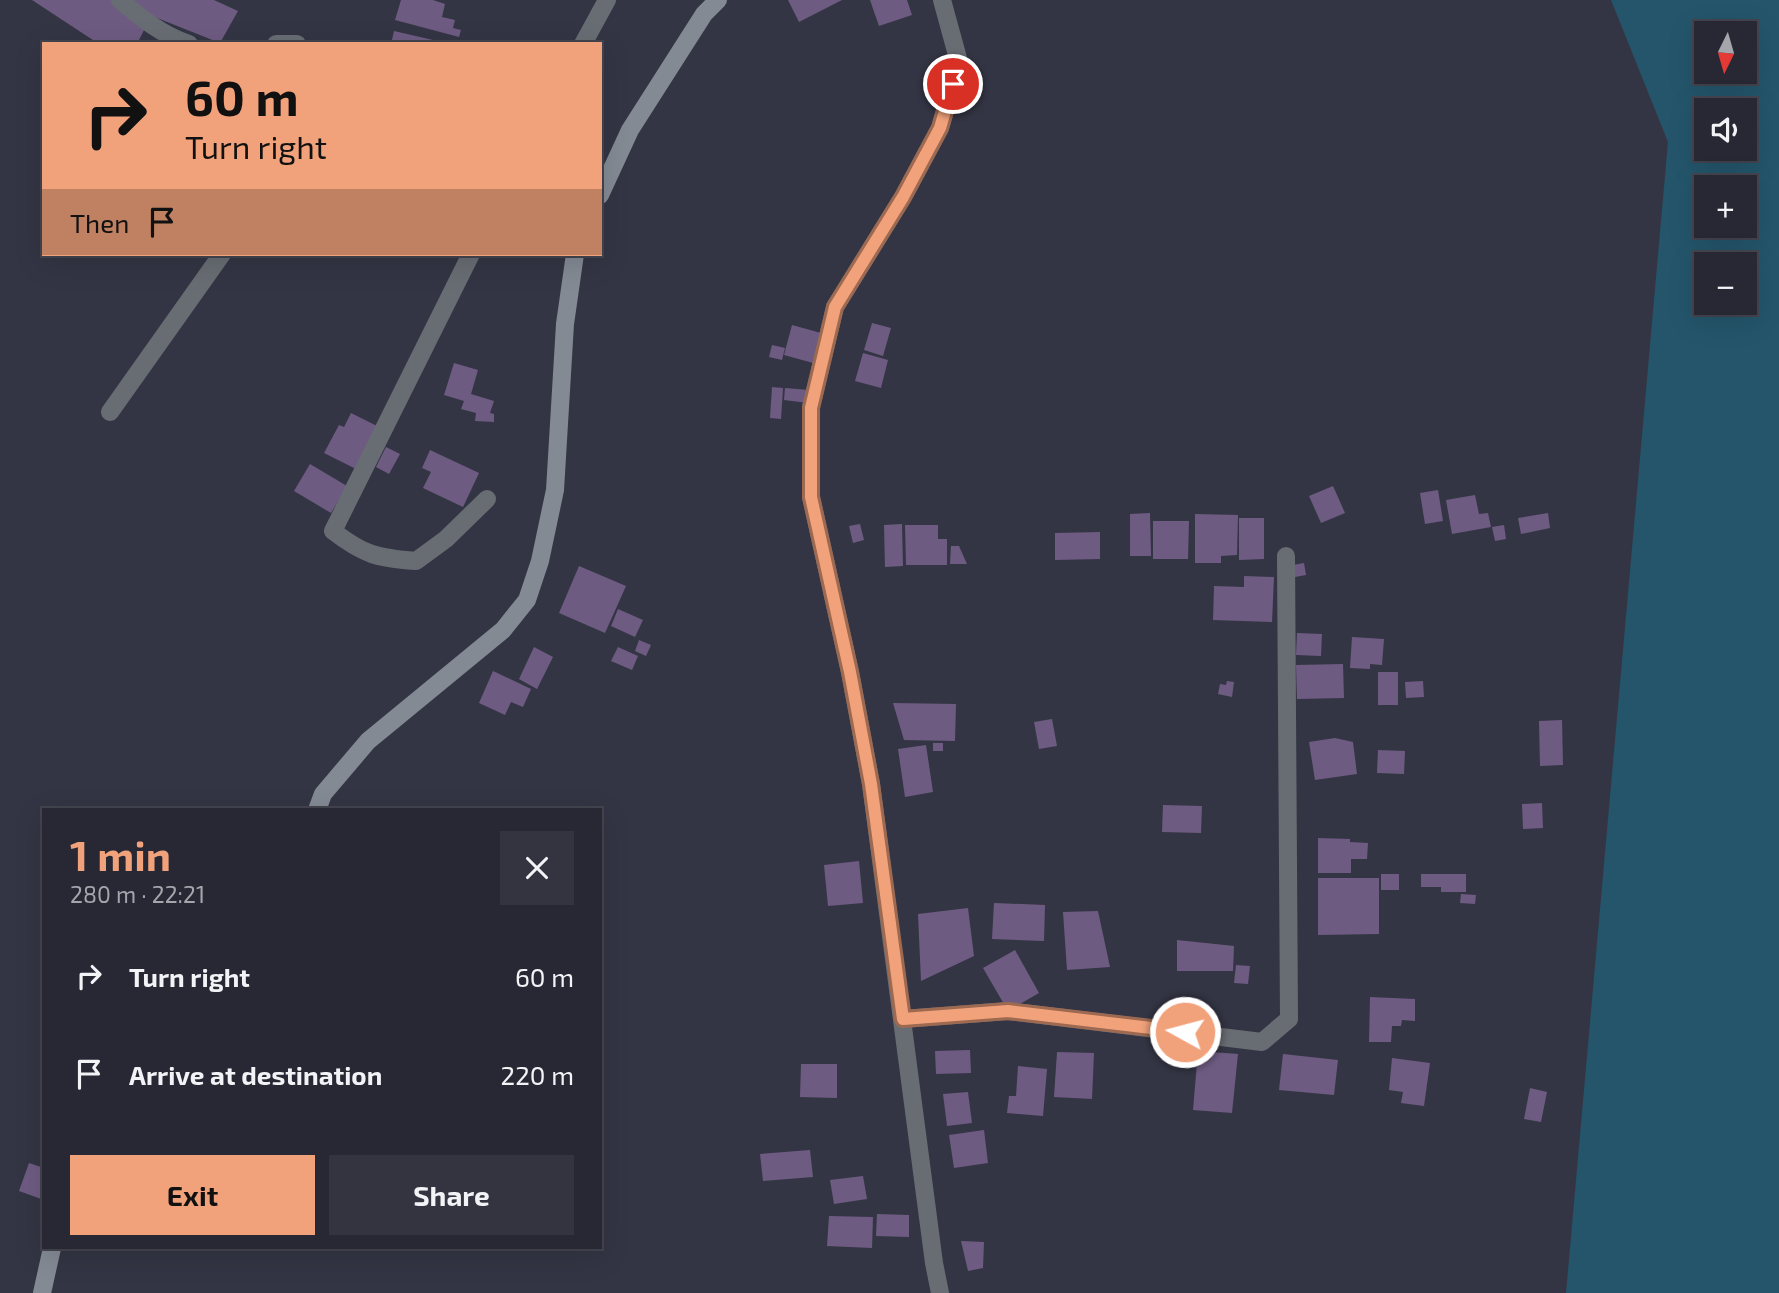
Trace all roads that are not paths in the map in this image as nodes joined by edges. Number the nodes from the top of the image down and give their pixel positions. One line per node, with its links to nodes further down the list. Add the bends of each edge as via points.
1 (120, 0): 5 (street)
2 (607, 0): 6 (street)
3 (718, 0): 7 (street, via 704,14 630,130)
4 (942, 0): 15 (street, via 959,62 940,128 835,307 811,408 811,497 871,784)
5 (183, 42)
6 (584, 42)
7 (602, 191)
8 (221, 256): 11 (street)
9 (470, 256): 12 (street, via 333,531 356,549 385,559 416,561)
10 (575, 256): 14 (street, via 565,324 555,490 527,600 503,630 368,741 323,793)
11 (110, 412)
12 (487, 499)
13 (1286, 556): 15 (street, via 1289,1019 1262,1042 1008,1011)
14 (318, 808)
15 (903, 1019): 18 (street)
16 (52, 1249): 17 (street)
17 (42, 1293)
18 (940, 1293)

